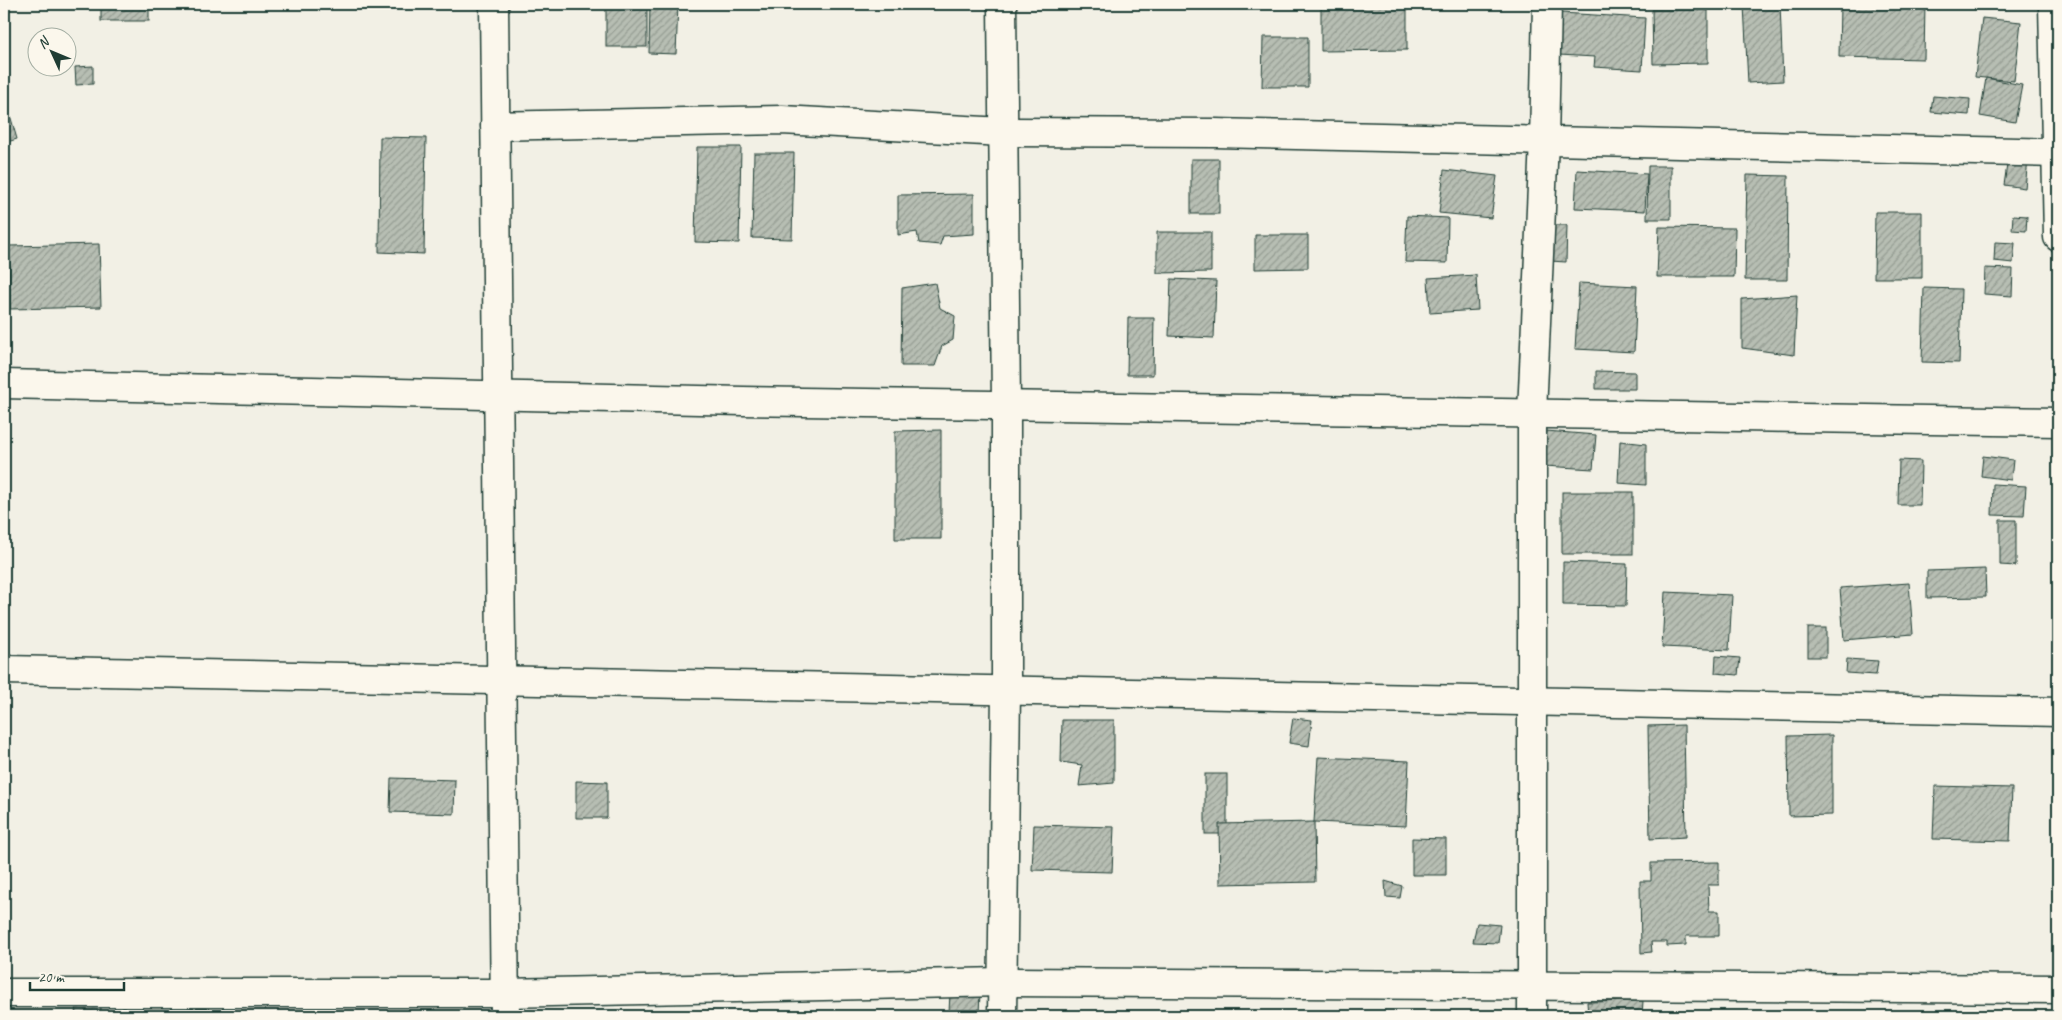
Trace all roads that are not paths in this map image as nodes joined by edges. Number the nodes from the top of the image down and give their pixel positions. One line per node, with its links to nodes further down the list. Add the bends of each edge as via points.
1 (494, 4): 5 (street)
2 (1002, 4): 6 (street)
3 (1547, 4): 7 (street)
4 (2053, 4): 8 (street)
5 (495, 126): 6 (street, via 782,120); 11 (street)
6 (1003, 132): 7 (street, via 1215,133); 12 (street)
7 (1544, 141): 8 (street); 13 (street)
8 (2057, 153): 9 (street)
9 (2058, 237)
10 (4, 384): 11 (street)
11 (497, 395): 12 (street); 16 (street)
12 (1006, 405): 13 (street); 17 (street)
13 (1532, 413): 14 (street); 18 (street)
14 (2058, 422)
15 (4, 670): 16 (street)
16 (501, 680): 17 (street); 24 (street)
17 (1006, 691): 18 (street); 20 (street)
18 (1532, 702): 19 (street); 21 (street)
19 (2058, 712)
20 (1002, 982): 21 (street); 24 (street); 25 (street)
21 (1532, 986): 22 (street); 26 (street)
22 (2058, 989)
23 (4, 993): 24 (street)
24 (505, 1004)
25 (1002, 1016)
26 (1532, 1016)

